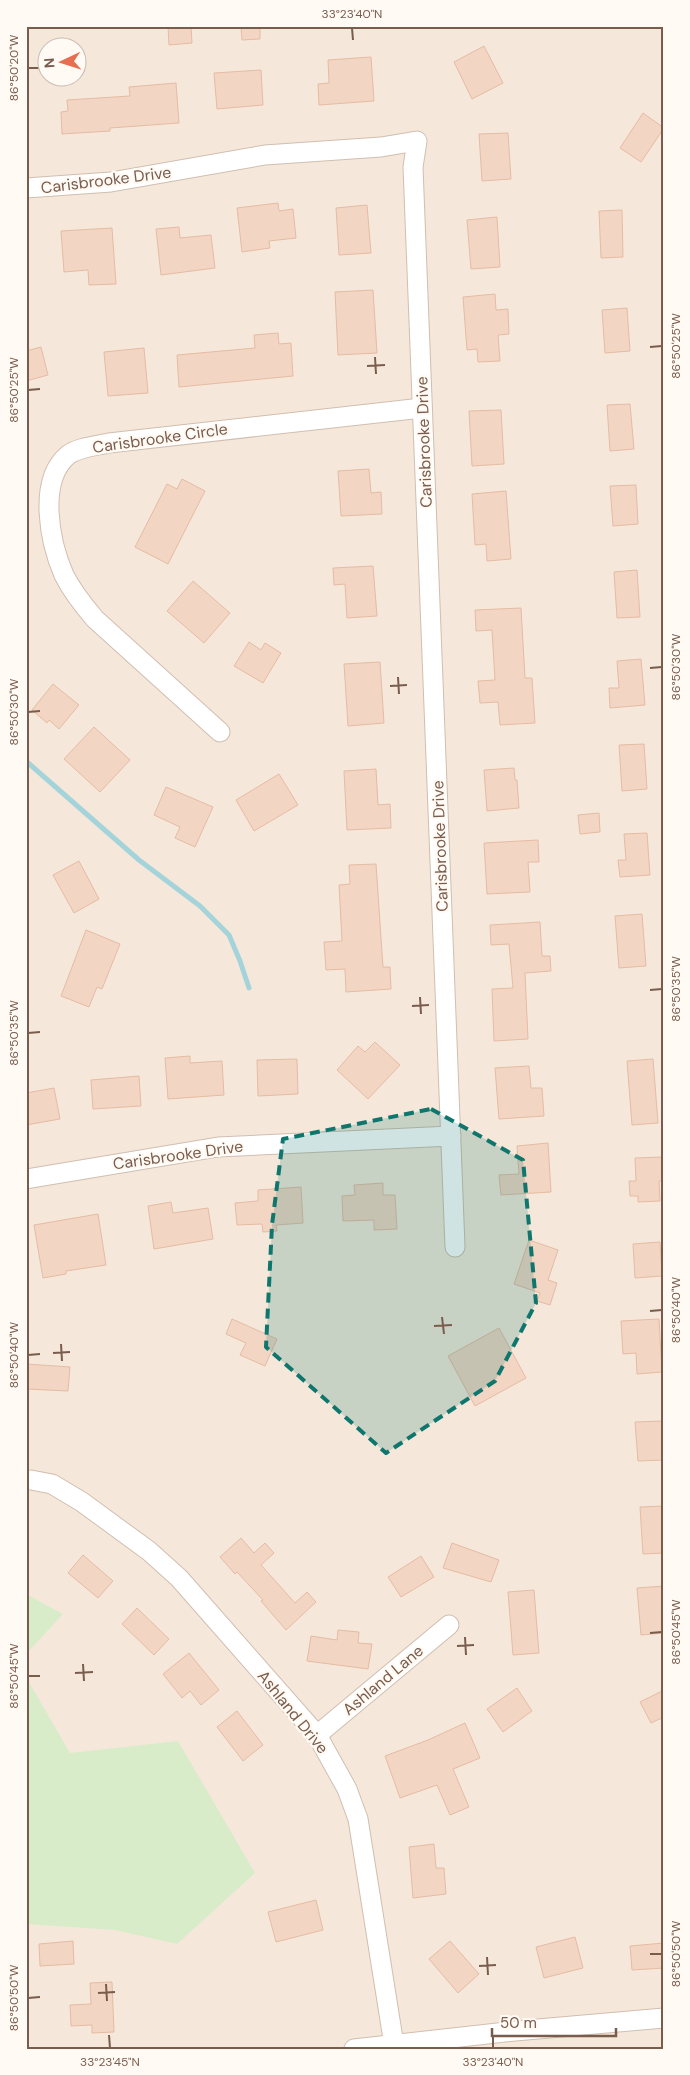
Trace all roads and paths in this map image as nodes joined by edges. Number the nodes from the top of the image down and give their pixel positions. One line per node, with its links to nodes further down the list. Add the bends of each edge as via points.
1 (26, 188): 2 (street, Carisbrooke Drive, via 111,182 265,155 381,147 417,141 414,167)
2 (422, 408): 3 (street, Carisbrooke Circle, via 109,444 84,448 70,454 58,465 52,478 50,526 55,552 79,600 94,619); 4 (street, Carisbrooke Drive)
3 (220, 732)
4 (451, 1136): 5 (street, Carisbrooke Drive, via 218,1147); 6 (street, Carisbrooke Drive)
5 (26, 1179)
6 (455, 1248)
7 (31, 1480): 9 (street, Ashland Drive, via 52,1484 82,1502 149,1551 199,1599)
8 (449, 1625): 9 (street, Ashland Lane)
9 (317, 1735): 11 (street, Ashland Drive, via 347,1789 358,1819)
10 (664, 2018): 11 (street)
11 (394, 2045): 12 (street)
12 (354, 2049)

